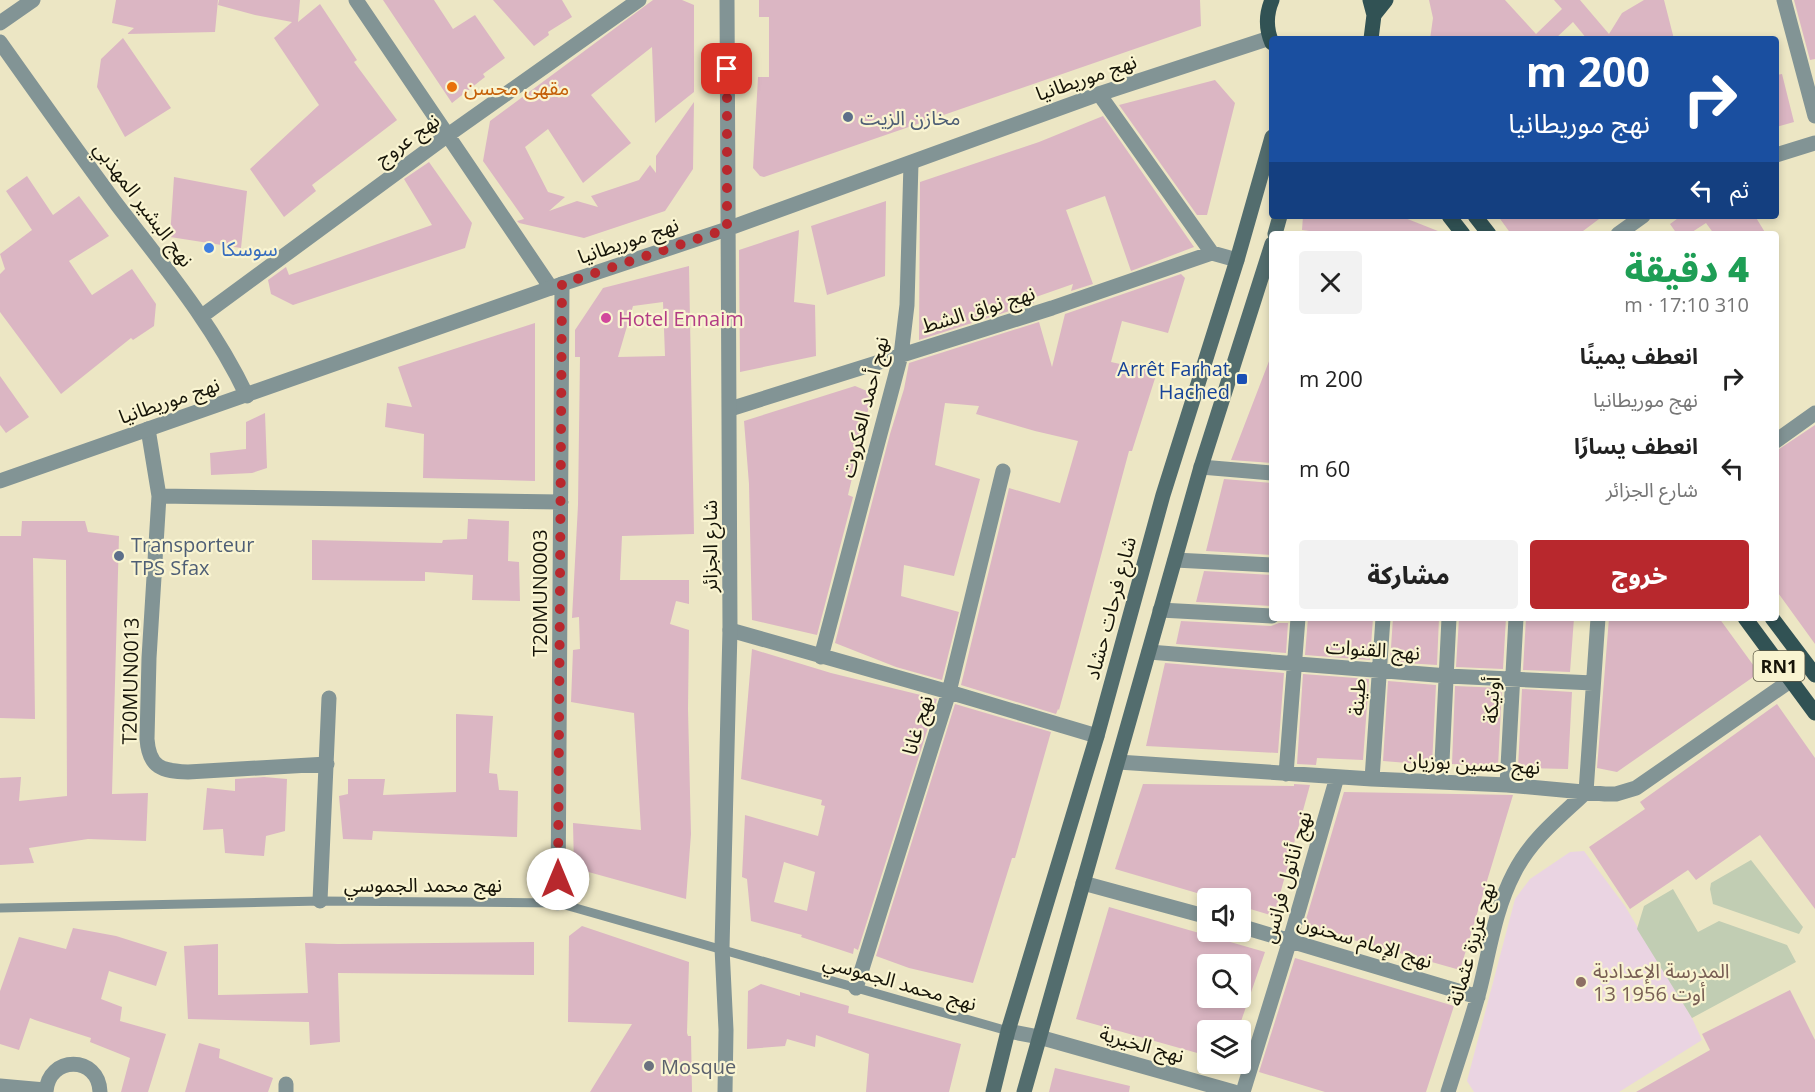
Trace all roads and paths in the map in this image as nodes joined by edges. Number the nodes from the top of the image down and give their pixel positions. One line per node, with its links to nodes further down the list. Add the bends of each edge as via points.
1 (33, 0): 10 (street)
2 (356, 0): 17 (street)
3 (639, 0): 17 (street, نهج عروج)
4 (727, 0): 24 (street, شارع الجزائر)
5 (1272, 0): 11 (main road, via 1267,23)
6 (1370, 0): 9 (main road)
7 (1386, 0): 9 (main road)
8 (1784, 0): 16 (street)
9 (1374, 15): 12 (main road)
10 (0, 23)
11 (1270, 36)
12 (1371, 36)
13 (0, 42): 31 (street, نهج البشير المهذبي)
14 (1269, 42): 15 (street, نهج موريطانيا)
15 (1099, 94): 21 (street, نهج موريطانيا); 27 (street)
16 (1815, 116)
17 (448, 135): 30 (street); 31 (street, نهج عروج)
18 (1815, 143): 20 (street)
19 (1269, 148): 29 (main road, شارع فرحات حشاد)
20 (1779, 154)
21 (911, 163): 24 (street, نهج موريطانيا); 32 (street, نهج أحمد العكروت, via 907,305)
22 (1451, 219): 25 (main road)
23 (1639, 219): 26 (street)
24 (727, 229): 30 (street, نهج موريطانيا); 34 (street, شارع الجزائر)
25 (1461, 231)
26 (1622, 231)
27 (1212, 253): 29 (street); 32 (street, نهج نواق الشط)
28 (1269, 253): 38 (main road)
29 (1237, 260): 68 (main road, شارع فرحات حشاد, via 1163,495)
30 (556, 286): 33 (street, نهج موريطانيا); 43 (street, T20MUN0003)
31 (202, 316): 33 (street, نهج البشير المهذبي)
32 (901, 355): 34 (street, نهج نواق الشط); 57 (street, نهج أحمد العكروت)
33 (247, 396): 36 (street, نهج موريطانيا)
34 (730, 409): 55 (street, شارع الجزائر)
35 (1815, 413): 37 (street)
36 (148, 429): 41 (street, نهج موريطانيا); 42 (street)
37 (1779, 439)
38 (1201, 467): 40 (street); 44 (main road)
39 (1003, 471): 65 (street, نهج غانا)
40 (1269, 473)
41 (0, 481)
42 (159, 496): 43 (street); 70 (street, T20MUN0013, via 149,658 147,739 152,760 170,771 188,772)
43 (561, 502): 79 (street, T20MUN0003)
44 (1174, 560): 45 (street); 46 (main road)
45 (1269, 566)
46 (1160, 610): 47 (street); 56 (main road)
47 (1269, 616)
48 (1298, 621): 58 (street)
49 (1383, 621): 59 (street, طينة)
50 (1449, 621): 61 (street)
51 (1516, 621): 62 (street, أوتيكة)
52 (1598, 621): 64 (street)
53 (1747, 621): 63 (main road, RN1)
54 (1774, 621): 60 (main road, RN1)
55 (730, 630): 57 (street); 84 (street, شارع الجزائر)
56 (1149, 652): 58 (street, نهج القنوات); 69 (main road)
57 (821, 657): 65 (street)
58 (1295, 664): 59 (street, نهج القنوات); 71 (street)
59 (1380, 670): 61 (street, نهج القنوات); 73 (street, طينة)
60 (1815, 675)
61 (1448, 676): 62 (street, نهج القنوات); 74 (street)
62 (1513, 679): 64 (street, نهج القنوات); 75 (street, أوتيكة)
63 (1790, 681): 67 (main road, RN1); 76 (street, نهج حسين بوزيان, via 1636,788 1616,794)
64 (1593, 683): 76 (street)
65 (949, 692): 68 (street); 85 (street, نهج غانا)
66 (329, 698): 70 (street)
67 (1815, 713)
68 (1097, 736): 87 (main road, شارع فرحات حشاد)
69 (1118, 762): 71 (street, نهج حسين بوزيان); 77 (main road)
70 (327, 764): 78 (street)
71 (1286, 774): 72 (street, نهج حسين بوزيان)
72 (1337, 777): 73 (street, نهج حسين بوزيان); 83 (street, نهج أناتول فرانس)
73 (1372, 779): 74 (street, نهج حسين بوزيان)
74 (1441, 782): 75 (street, نهج حسين بوزيان)
75 (1507, 785): 76 (street, نهج حسين بوزيان)
76 (1586, 792): 86 (street, نهج عزيزة عثمانة, via 1540,835 1514,873 1498,915)
77 (1083, 883): 81 (street); 88 (main road)
78 (320, 901): 79 (lane, نهج محمد الجموسي); 80 (lane, نهج محمد الجموسي)
79 (558, 903): 84 (lane, نهج محمد الجموسي)
80 (0, 908)
81 (1197, 914)
82 (1251, 929): 83 (street, نهج الإمام سحنون)
83 (1290, 940): 86 (street, نهج الإمام سحنون); 96 (street, نهج أناتول فرانس)
84 (722, 948): 85 (lane, نهج محمد الجموسي); 92 (street, شارع الجزائر)
85 (856, 988): 87 (lane, نهج محمد الجموسي)
86 (1478, 997): 97 (street, نهج عزيزة عثمانة)
87 (1008, 1031): 88 (street, نهج الخيرية); 93 (main road, شارع فرحات حشاد)
88 (1039, 1037): 94 (main road); 95 (street, نهج الخيرية)
89 (0, 1086): 90 (street)
90 (46, 1091): 91 (street, via 47,1081 59,1068 76,1064 92,1072)
91 (100, 1092)
92 (725, 1092)
93 (993, 1092)
94 (1024, 1092)
95 (1234, 1092)
96 (1243, 1092)
97 (1448, 1092)

